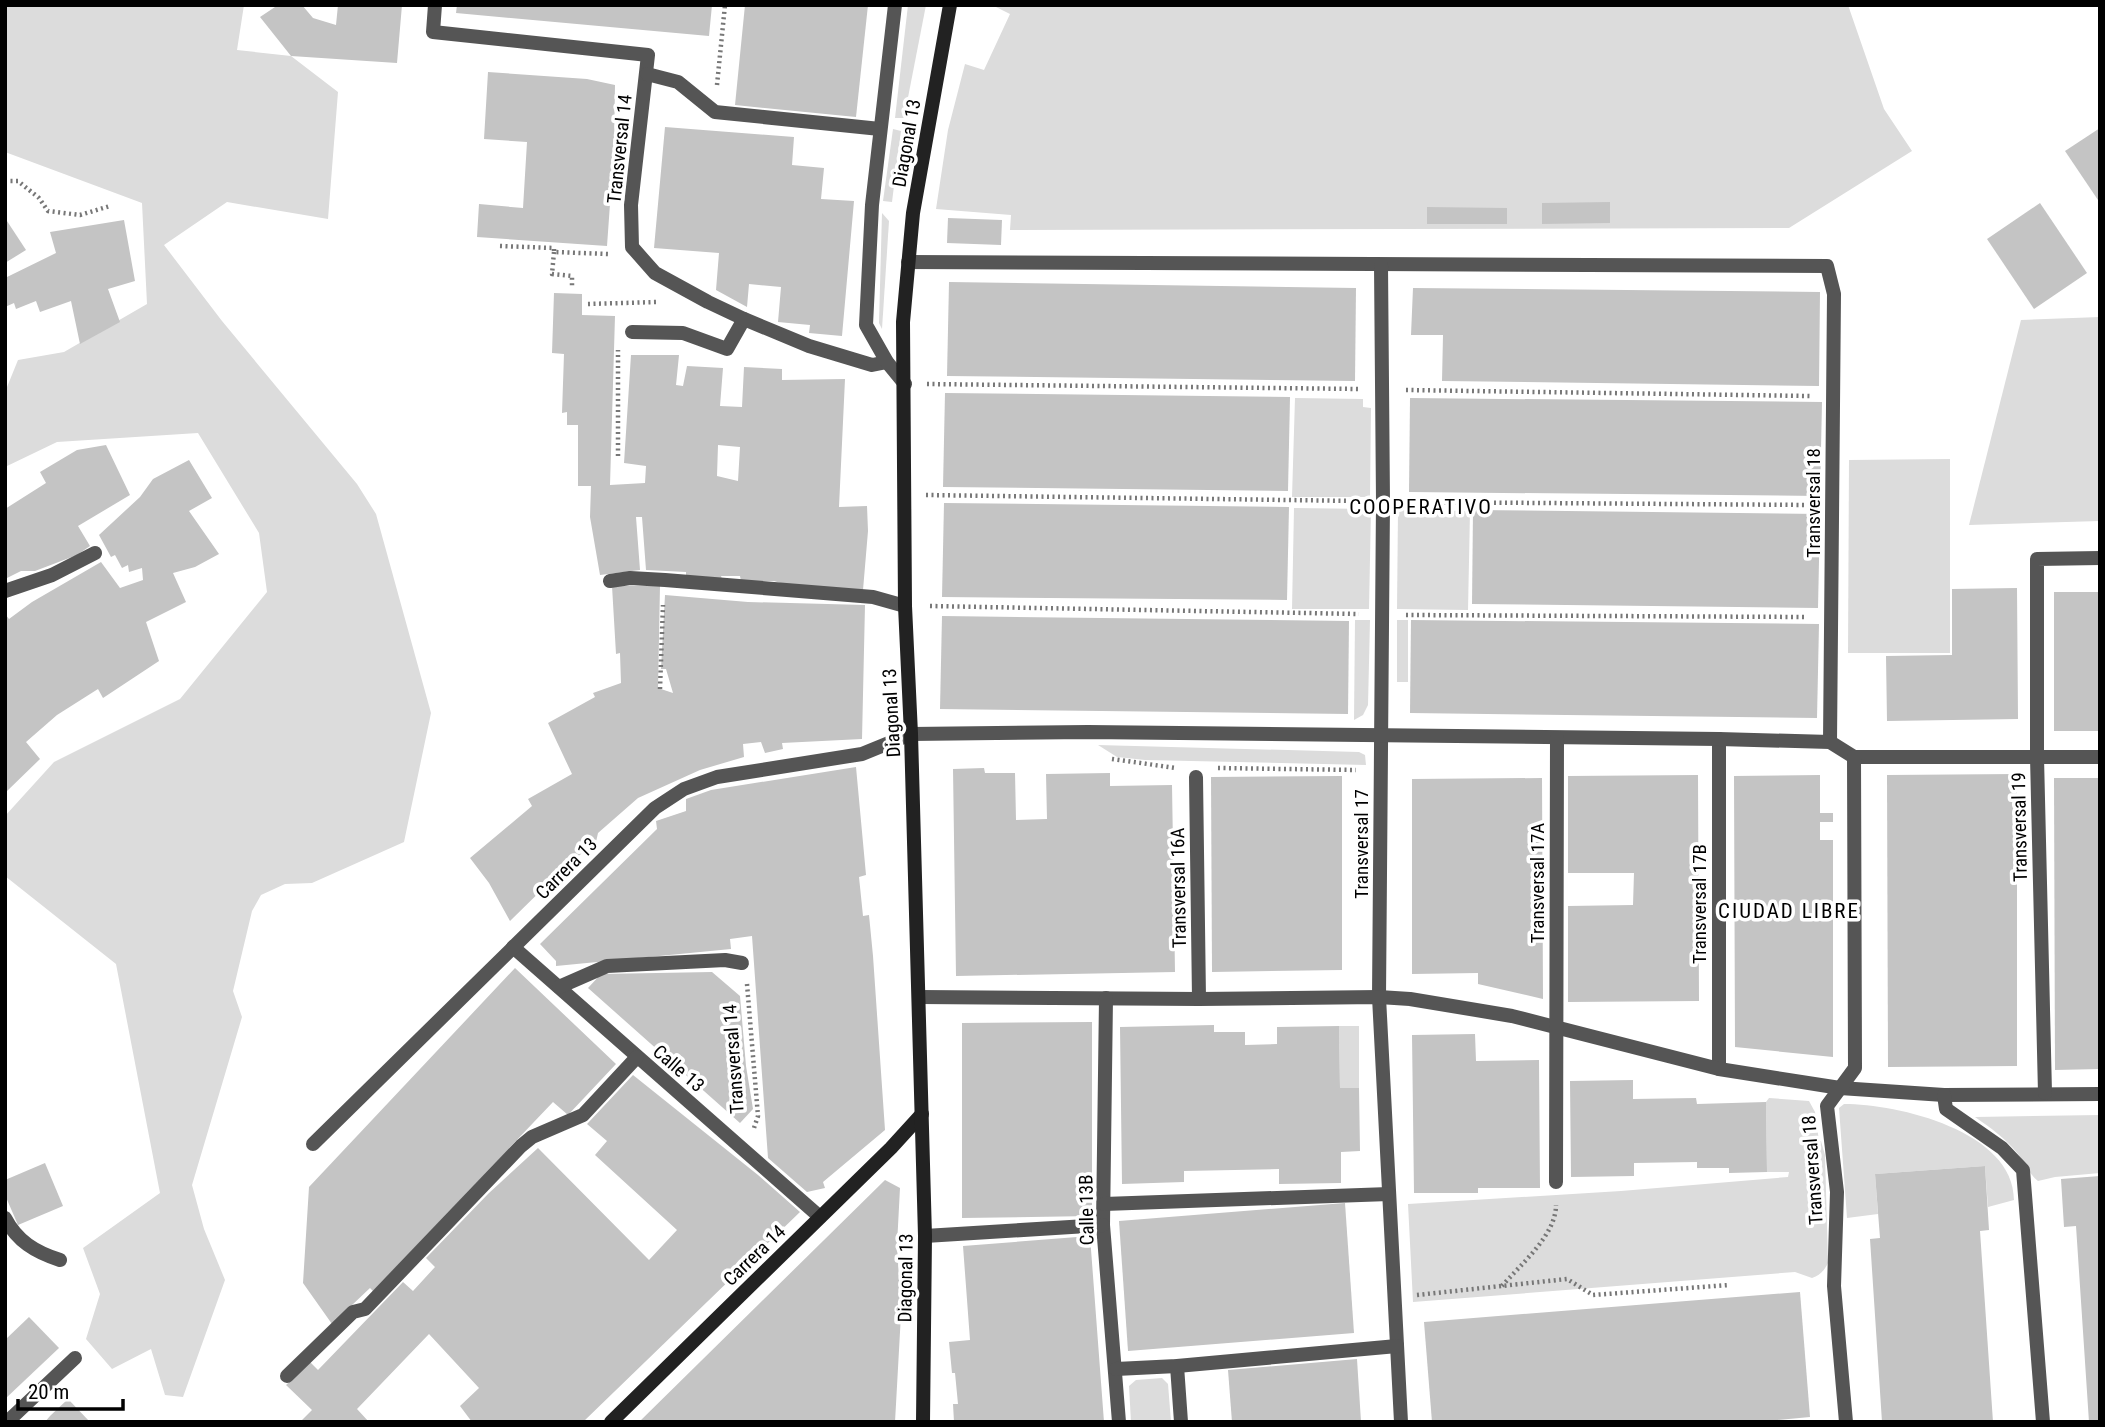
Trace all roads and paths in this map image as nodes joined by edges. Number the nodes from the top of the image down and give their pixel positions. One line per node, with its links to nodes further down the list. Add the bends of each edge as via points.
1 (435, 5): 5 (street, Transversal 14, via 433,32 648,55)
2 (725, 5): 6 (path)
3 (895, 5): 7 (street)
4 (950, 5): 13 (main road, Diagonal 13)
5 (647, 74): 6 (street, via 678,82); 11 (street, Transversal 14, via 631,205)
6 (715, 112): 7 (street)
7 (880, 130): 21 (street, via 866,325)
8 (5, 181): 9 (path, via 18,181 48,211 80,215)
9 (110, 206)
10 (499, 246): 12 (path, via 554,248)
11 (632, 247): 12 (path, via 617,255); 15 (street, via 655,273)
12 (554, 252): 16 (path, via 552,274 572,276)
13 (908, 262): 14 (street); 22 (main road, Diagonal 13, via 903,322)
14 (1381, 265): 23 (street, Transversal 17); 24 (street, Transversal 18, via 1827,266 1834,294)
15 (674, 284): 17 (path, via 661,302); 18 (street)
16 (572, 288)
17 (587, 304)
18 (744, 318): 19 (street, via 727,349 683,332); 21 (street, via 847,358 872,365)
19 (632, 332)
20 (618, 345): 25 (path)
21 (887, 362): 22 (street)
22 (905, 384): 23 (path); 26 (main road, Diagonal 13)
23 (1381, 389): 24 (path); 27 (street, Transversal 17)
24 (1832, 397): 28 (street, Transversal 18)
25 (618, 456)
26 (904, 495): 27 (path); 34 (main road, Diagonal 13)
27 (1383, 502): 28 (path); 38 (street, Transversal 17)
28 (1832, 505): 41 (street, Transversal 18)
29 (95, 553): 33 (street)
30 (2100, 558): 43 (street, Transversal 19, via 2037,559)
31 (664, 580): 32 (street); 34 (street, via 873,597); 35 (path)
32 (610, 581)
33 (5, 591)
34 (905, 606): 37 (main road, Diagonal 13)
35 (660, 690)
36 (1088, 732): 37 (street); 38 (street); 46 (path, via 1092,747 1103,756)
37 (911, 734): 47 (street, Carrera 13, via 862,754 717,777 684,789 655,808); 50 (main road, Diagonal 13)
38 (1382, 736): 39 (street); 45 (street, Transversal 17)
39 (1557, 738): 40 (street); 54 (street, Transversal 17A)
40 (1718, 739): 41 (street); 56 (street, Transversal 17B)
41 (1830, 742): 42 (street)
42 (1854, 757): 43 (street); 57 (street, Transversal 18, via 1855,1068)
43 (2037, 757): 44 (street); 58 (street, Transversal 19)
44 (2100, 757)
45 (1380, 770): 46 (path); 51 (street, Transversal 17)
46 (1196, 772): 53 (street, Transversal 16A)
47 (513, 947): 49 (street, Calle 13); 62 (street, Carrera 13)
48 (742, 962): 49 (street, via 607,966); 63 (path, Transversal 14, via 758,1116)
49 (559, 987): 55 (street, Calle 13)
50 (920, 996): 52 (street); 61 (main road, Diagonal 13)
51 (1379, 997): 53 (street); 54 (street); 65 (street, Transversal 17)
52 (1105, 998): 53 (street); 66 (street, Calle 13B)
53 (1199, 999)
54 (1556, 1027): 56 (street); 64 (street)
55 (637, 1056): 63 (street, Calle 13); 79 (street, via 583,1115 521,1146 365,1309 353,1312)
56 (1719, 1069): 57 (street)
57 (1840, 1088): 60 (street); 86 (street, Transversal 18, via 1827,1106 1837,1192 1834,1286)
58 (2045, 1093): 59 (street); 60 (street)
59 (2100, 1094)
60 (1944, 1095): 87 (street, via 1946,1109 2002,1149 2022,1170)
61 (922, 1114): 67 (main road, Carrera 14); 70 (main road, Diagonal 13)
62 (313, 1144)
63 (746, 1153): 67 (street, Calle 13)
64 (1556, 1182): 73 (path, via 1556,1214 1546,1233)
65 (1389, 1194): 66 (street); 74 (street, Transversal 17)
66 (1104, 1204): 69 (street, Calle 13B)
67 (820, 1217): 81 (main road, Carrera 14)
68 (5, 1218): 71 (street, via 24,1243)
69 (1103, 1225): 70 (street); 78 (street, Calle 13B)
70 (925, 1236): 82 (main road, Diagonal 13)
71 (60, 1260)
72 (1729, 1285): 73 (path, via 1593,1295 1567,1279)
73 (1501, 1286): 74 (path)
74 (1394, 1297): 75 (street, Transversal 17)
75 (1397, 1346): 77 (street); 85 (street, Transversal 17)
76 (75, 1358): 80 (street)
77 (1178, 1366): 78 (street); 84 (street)
78 (1116, 1368): 83 (street, Calle 13B)
79 (287, 1376)
80 (7, 1422)
81 (611, 1422)
82 (923, 1422)
83 (1119, 1422)
84 (1181, 1422)
85 (1401, 1422)
86 (1846, 1422)
87 (2043, 1422)

